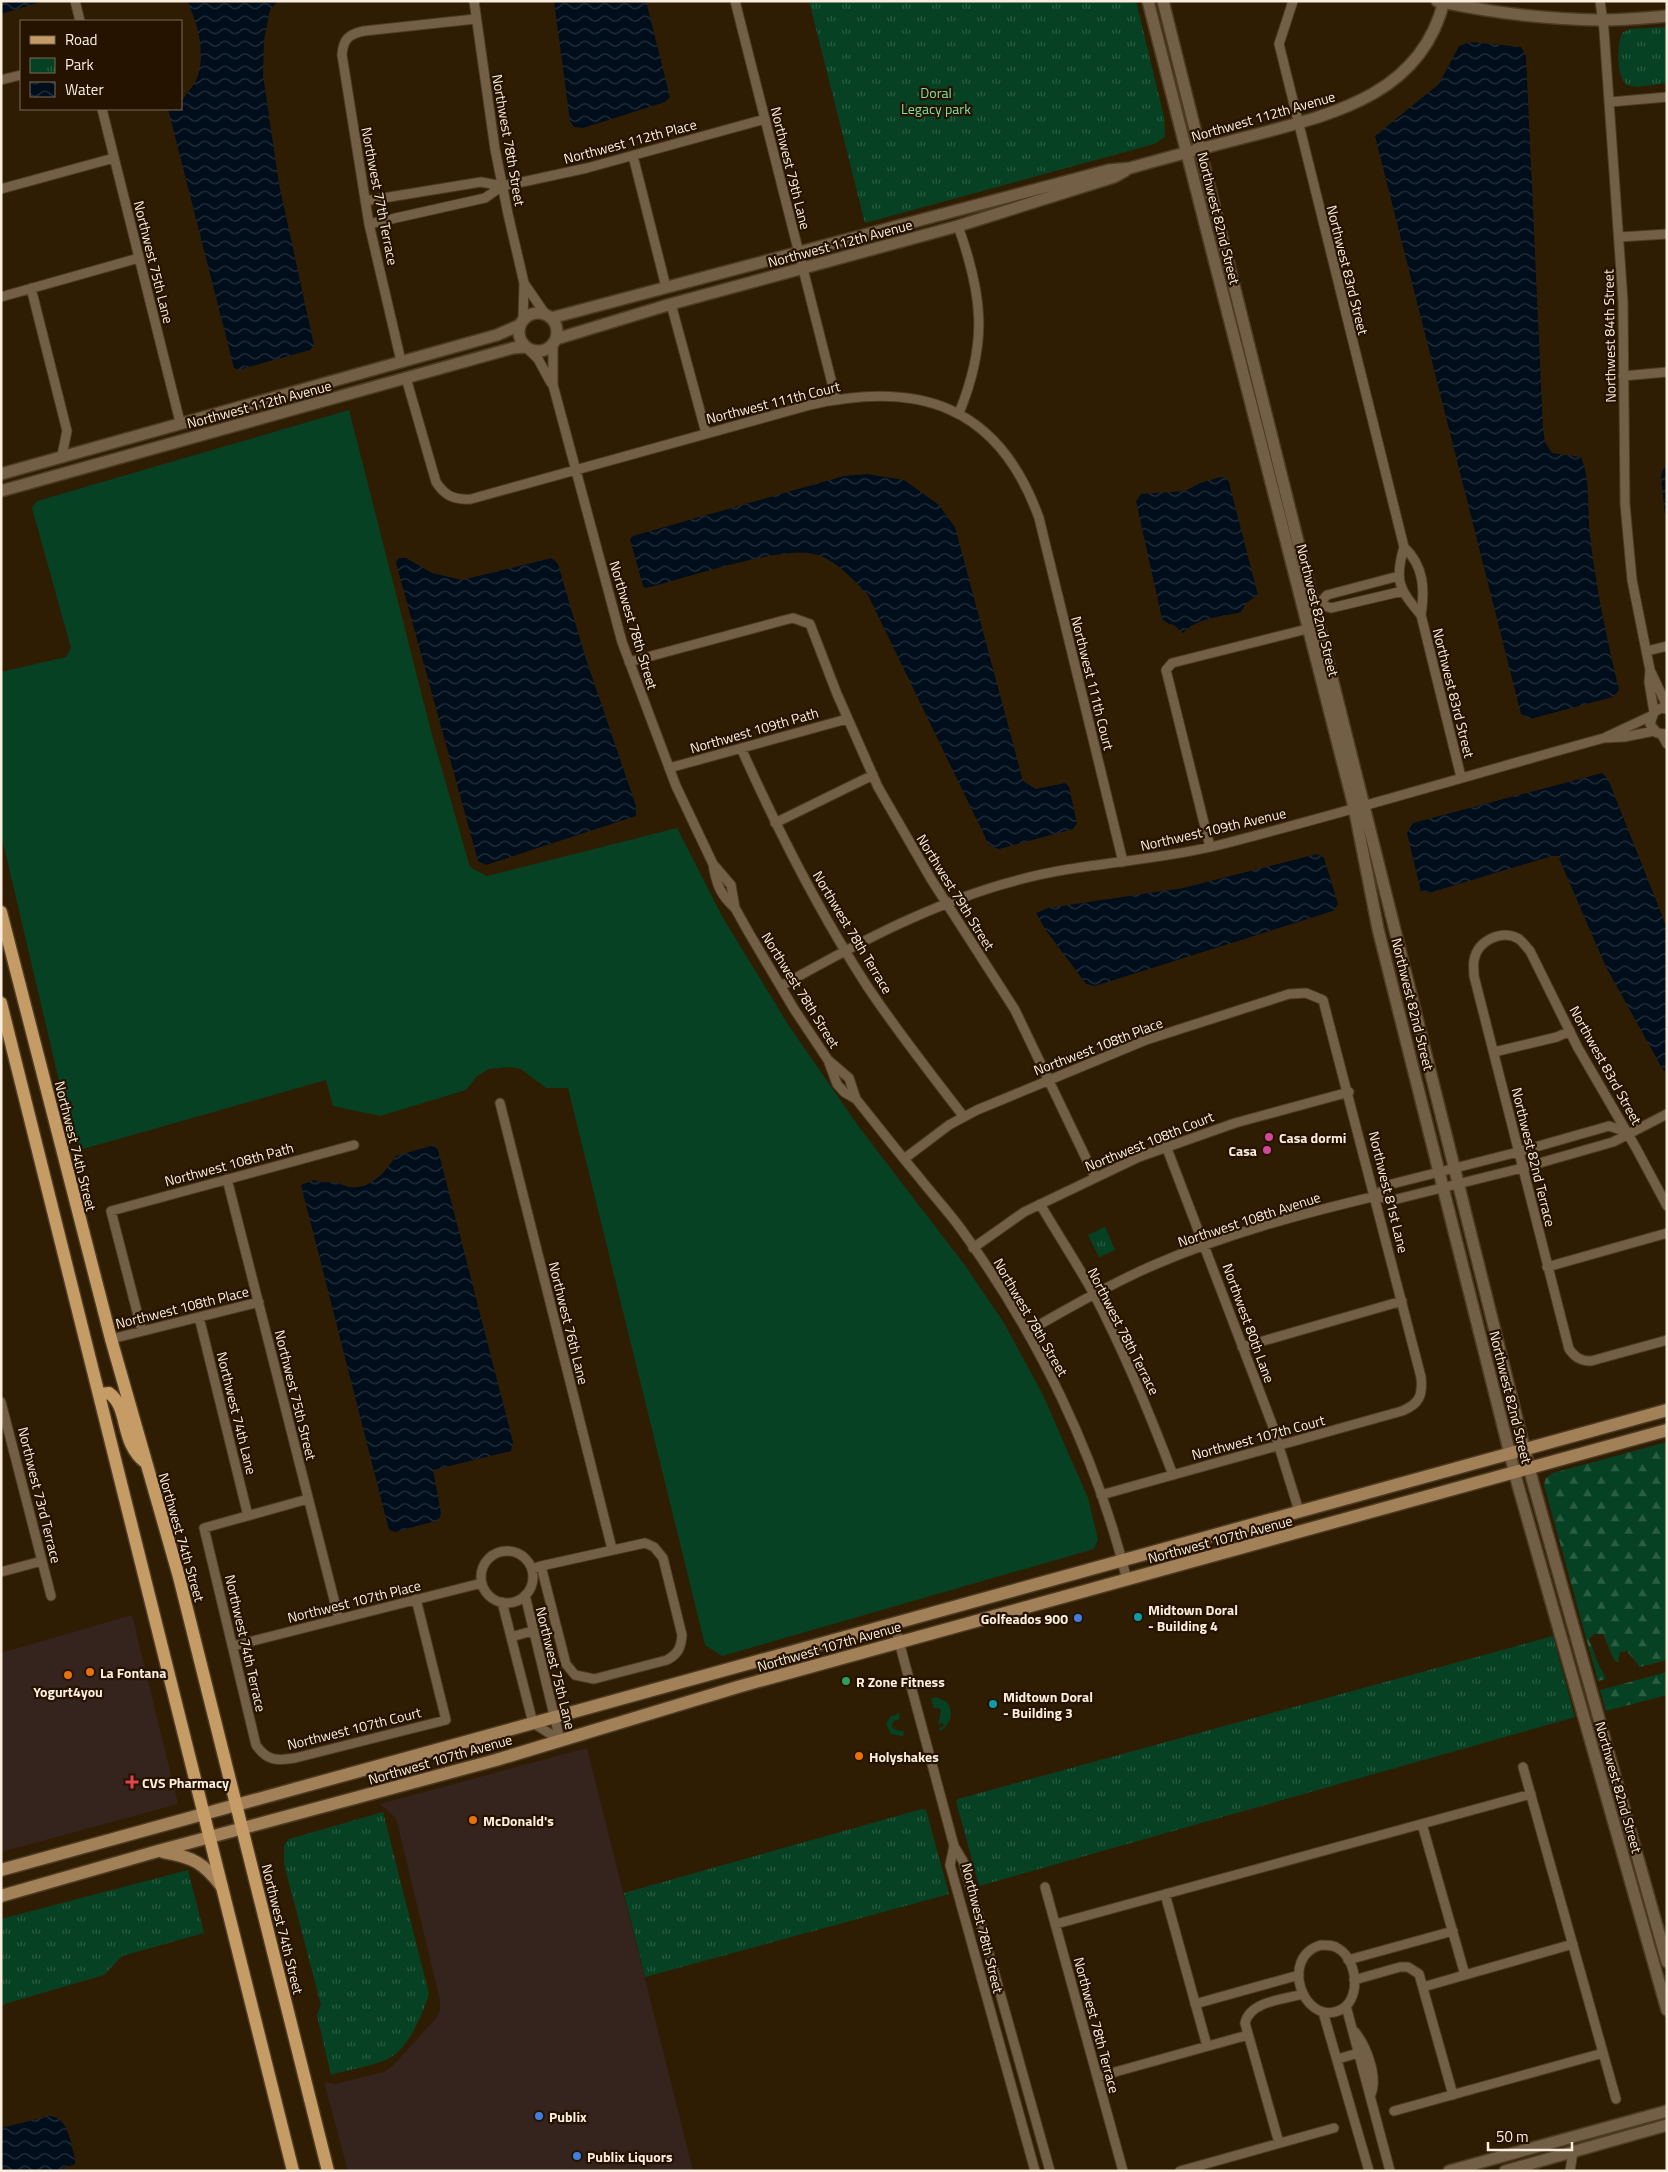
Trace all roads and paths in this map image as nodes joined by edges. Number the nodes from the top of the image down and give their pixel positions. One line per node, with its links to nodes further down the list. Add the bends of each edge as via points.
1 (75, 1): 11 (street)
2 (474, 1): 10 (street, Northwest 78th Street)
3 (735, 1): 18 (street, Northwest 79th Lane)
4 (1163, 1): 20 (street, Northwest 82nd Street)
5 (1293, 1): 19 (street, Northwest 83rd Street, via 1278,44)
6 (1600, 1): 12 (street, Northwest 84th Street)
7 (1150, 2): 21 (street, Northwest 82nd Street)
8 (1442, 2): 12 (street, Northwest 112th Avenue, via 1504,13); 19 (street, Northwest 112th Avenue, via 1435,32 1408,69 1360,102)
9 (1667, 16): 12 (street, Northwest 112th Avenue)
10 (475, 18): 25 (street, Northwest 78th Street); 27 (street, Northwest 77th Terrace, via 364,31 348,36 342,55)
11 (80, 20)
12 (1603, 20): 16 (street, Northwest 84th Street)
13 (20, 74): 14 (street)
14 (1, 80)
15 (1667, 96): 16 (street)
16 (1610, 102): 32 (street, Northwest 84th Street)
17 (102, 110): 23 (street, Northwest 75th Lane)
18 (765, 119): 22 (street, Northwest 112th Place); 33 (street, Northwest 79th Lane)
19 (1297, 124): 20 (street, Northwest 112th Avenue); 59 (street, Northwest 83rd Street)
20 (1200, 149): 21 (street, Northwest 112th Avenue); 62 (street, Northwest 82nd Street)
21 (1188, 152): 24 (street, Northwest 112th Avenue); 63 (street, Northwest 82nd Street)
22 (633, 156): 25 (street, Northwest 112th Place); 37 (street)
23 (114, 158): 26 (street); 34 (street, Northwest 75th Lane)
24 (1130, 168): 28 (street, Northwest 112th Avenue, via 1109,170); 30 (street, Northwest 112th Avenue, via 1114,177)
25 (502, 186): 27 (street, Northwest 112th Place, via 481,182); 29 (street, Northwest 112th Place, via 485,198); 36 (street, Northwest 78th Street)
26 (1, 189)
27 (365, 201): 29 (street, Northwest 77th Terrace)
28 (941, 216): 30 (street, via 953,220); 33 (street, Northwest 112th Avenue)
29 (369, 224): 45 (street, Northwest 77th Terrace)
30 (958, 226): 35 (street, Northwest 112th Avenue); 51 (street, via 974,279 980,326 973,375)
31 (1667, 234): 32 (street)
32 (1620, 237): 47 (street, Northwest 84th Street)
33 (799, 253): 35 (street, Northwest 79th Lane); 37 (street, Northwest 112th Avenue)
34 (139, 258): 38 (street); 52 (street, Northwest 75th Lane)
35 (803, 269): 40 (street, Northwest 112th Avenue); 50 (street, Northwest 79th Lane)
36 (524, 282): 41 (street, Northwest 78th Street); 42 (street, Northwest 78th Street)
37 (666, 287): 41 (street, Northwest 112th Avenue)
38 (31, 288): 39 (street); 55 (street, via 68,431)
39 (1, 296)
40 (671, 304): 43 (street, Northwest 112th Avenue, via 564,334); 53 (street)
41 (549, 316): 42 (street, via 534,314); 43 (street, via 557,328)
42 (522, 322): 44 (street, via 520,338); 45 (street, Northwest 112th Avenue, via 497,334)
43 (555, 342): 44 (street, via 541,351); 49 (street, Northwest 78th Street)
44 (527, 348): 48 (street, Northwest 112th Avenue, via 513,348); 49 (street, Northwest 78th Street, via 538,359)
45 (401, 361): 52 (street, Northwest 112th Avenue)
46 (1667, 372): 47 (street)
47 (1623, 376): 67 (street, Northwest 84th Street, via 1625,504 1632,580)
48 (406, 378): 54 (street, Northwest 112th Avenue); 56 (street, Northwest 111th Court, via 436,482 443,494 456,500 471,499)
49 (552, 385): 56 (street, Northwest 78th Street)
50 (836, 399): 51 (street, Northwest 111th Court, via 879,394 929,402); 53 (street, Northwest 111th Court)
51 (959, 413): 83 (street, Northwest 111th Court, via 1004,452 1030,492)
52 (180, 422): 54 (street); 55 (street, Northwest 112th Avenue)
53 (706, 433): 56 (street, Northwest 111th Court)
54 (198, 436): 58 (street, Northwest 112th Avenue)
55 (62, 455): 57 (street, Northwest 112th Avenue)
56 (575, 471): 68 (street, Northwest 78th Street)
57 (1, 474)
58 (1, 490)
59 (1404, 547): 60 (street, Northwest 83rd Street); 64 (street, Northwest 83rd Street, via 1415,558 1422,577)
60 (1399, 576): 61 (street, Northwest 83rd Street, via 1398,582); 62 (street, via 1327,594)
61 (1403, 591): 62 (street, via 1331,608); 64 (street, Northwest 83rd Street)
62 (1317, 605): 63 (street); 80 (street, Northwest 82nd Street)
63 (1302, 608): 65 (street, Northwest 82nd Street)
64 (1421, 615): 79 (street, Northwest 83rd Street)
65 (1307, 629): 80 (street, Northwest 82nd Street); 82 (street, via 1172,663 1166,670)
66 (1667, 646): 67 (street)
67 (1647, 651): 69 (street, Northwest 84th Street)
68 (629, 662): 72 (street, Northwest 79th Street, via 781,621 801,619 810,624); 77 (street, Northwest 78th Street)
69 (1650, 670): 70 (street, Northwest 84th Street); 71 (street, Northwest 84th Street)
70 (1667, 708): 71 (street, Northwest 109th Avenue)
71 (1652, 714): 73 (street, Northwest 84th Street, via 1650,724); 74 (street, Northwest 109th Avenue)
72 (847, 718): 76 (street, Northwest 109th Path); 78 (street, Northwest 79th Street)
73 (1661, 733): 74 (street, Northwest 109th Avenue); 75 (street)
74 (1604, 738): 79 (street, Northwest 109th Avenue)
75 (1667, 744)
76 (741, 748): 77 (street, Northwest 109th Path); 81 (street, Northwest 78th Terrace)
77 (669, 768): 88 (street, Northwest 78th Street, via 713,864 724,899 735,908)
78 (873, 775): 81 (street); 84 (street, Northwest 79th Street)
79 (1461, 777): 80 (street, Northwest 109th Avenue)
80 (1359, 806): 82 (street, Northwest 109th Avenue); 103 (street, Northwest 82nd Street); 105 (street, Northwest 82nd Street, via 1378,929)
81 (775, 823): 87 (street, Northwest 78th Terrace)
82 (1210, 847): 83 (street, Northwest 109th Avenue)
83 (1123, 862): 84 (street, Northwest 109th Avenue, via 1064,869)
84 (946, 903): 87 (street, Northwest 109th Avenue); 93 (street, Northwest 79th Street, via 1015,1010)
85 (1, 912): 123 (main road, Northwest 74th Street)
86 (1519, 939): 91 (street, Northwest 83rd Street, via 1530,951); 92 (street, Northwest 82nd Terrace, via 1492,937 1474,960 1474,976)
87 (845, 950): 88 (street, Northwest 109th Avenue); 97 (street, Northwest 78th Terrace, via 907,1042)
88 (780, 986): 102 (street, Northwest 78th Street, via 828,1060 849,1078 856,1099)
89 (1316, 995): 93 (street, Northwest 108th Place, via 1306,992 1280,997 1146,1040); 94 (street, Northwest 81st Lane, via 1323,1000 1328,1014)
90 (1, 1003): 126 (main road)
91 (1570, 1031): 92 (street); 98 (street, Northwest 83rd Street)
92 (1494, 1052): 101 (street, Northwest 82nd Terrace)
93 (1047, 1080): 97 (street, Northwest 108th Place); 106 (street, Northwest 79th Street)
94 (1349, 1092): 100 (street, Northwest 108th Court, via 1235,1123); 110 (street, Northwest 81st Lane)
95 (500, 1103): 143 (street, Northwest 76th Lane)
96 (1667, 1114): 98 (street, Northwest 108th Avenue)
97 (964, 1117): 102 (street, Northwest 108th Place)
98 (1627, 1132): 101 (street, Northwest 108th Avenue, via 1609,1126); 104 (street, Northwest 108th Avenue, via 1613,1142); 112 (street, Northwest 83rd Street)
99 (354, 1145): 107 (street, Northwest 108th Path)
100 (1166, 1146): 106 (street, Northwest 108th Court); 114 (street, Northwest 80th Lane)
101 (1518, 1152): 103 (street, Northwest 108th Avenue); 104 (street, Northwest 82nd Terrace)
102 (904, 1159): 115 (street, Northwest 78th Street)
103 (1452, 1168): 105 (street, Northwest 108th Avenue); 108 (street, Northwest 82nd Street)
104 (1522, 1168): 108 (street, Northwest 108th Avenue); 116 (street, Northwest 82nd Terrace)
105 (1438, 1172): 109 (street, Northwest 82nd Street); 110 (street, Northwest 108th Avenue, via 1388,1185)
106 (1095, 1177): 111 (street, Northwest 108th Court)
107 (227, 1178): 118 (street, Northwest 75th Street); 121 (street, Northwest 108th Path, via 111,1211)
108 (1456, 1184): 109 (street, Northwest 108th Avenue); 133 (street, Northwest 82nd Street)
109 (1442, 1187): 110 (street, Northwest 108th Avenue, via 1393,1200); 134 (street, Northwest 82nd Street)
110 (1376, 1196): 114 (street, Northwest 108th Avenue, via 1270,1223); 119 (street, Northwest 81st Lane)
111 (1040, 1204): 115 (street, Northwest 108th Court); 117 (street, Northwest 78th Terrace)
112 (1667, 1206)
113 (1667, 1233): 116 (street)
114 (1205, 1245): 117 (street, Northwest 108th Avenue, via 1154,1265); 125 (street, Northwest 80th Lane)
115 (973, 1248): 122 (street, Northwest 78th Street)
116 (1547, 1267): 124 (street, Northwest 82nd Terrace, via 1565,1338 1574,1356 1582,1360 1606,1358)
117 (1094, 1295): 122 (street, Northwest 108th Avenue); 138 (street, Northwest 78th Terrace, via 1136,1379)
118 (259, 1302): 120 (street, Northwest 108th Place); 140 (street, Northwest 75th Street)
119 (1402, 1302): 125 (street); 127 (street, Northwest 81st Lane, via 1421,1378)
120 (199, 1317): 121 (street, Northwest 108th Place); 142 (street, Northwest 74th Lane)
121 (142, 1331): 123 (street, Northwest 108th Place)
122 (1027, 1332): 139 (street, Northwest 78th Street, via 1061,1398)
123 (111, 1339): 135 (main road, Northwest 74th Street)
124 (1667, 1340)
125 (1242, 1347): 132 (street, Northwest 80th Lane)
126 (101, 1394): 135 (main road, via 109,1393 117,1399 129,1442 135,1455); 167 (main road)
127 (1420, 1399): 132 (street, Northwest 107th Court, via 1402,1411)
128 (1, 1402): 131 (street, Northwest 73rd Terrace)
129 (1667, 1410): 133 (main road, Northwest 107th Avenue)
130 (1667, 1430): 136 (main road, Northwest 107th Avenue)
131 (5, 1431): 144 (street, Northwest 73rd Terrace)
132 (1279, 1445): 138 (street, Northwest 107th Court); 141 (street, Northwest 80th Lane)
133 (1524, 1450): 134 (main road, Northwest 107th Avenue); 136 (street, Northwest 82nd Street)
134 (1510, 1453): 137 (street, Northwest 82nd Street); 141 (main road, Northwest 107th Avenue)
135 (146, 1463): 166 (main road, Northwest 74th Street, via 179,1577)
136 (1529, 1468): 137 (main road, Northwest 107th Avenue); 182 (street, Northwest 82nd Street)
137 (1515, 1472): 148 (main road, Northwest 107th Avenue); 190 (street, Northwest 82nd Street)
138 (1173, 1475): 139 (street, Northwest 107th Court)
139 (1101, 1495): 145 (street, Northwest 78th Street)
140 (308, 1499): 142 (street); 154 (street, Northwest 75th Street)
141 (1299, 1511): 145 (main road, Northwest 107th Avenue)
142 (248, 1516): 159 (street, Northwest 74th Terrace, via 204,1528)
143 (612, 1549): 146 (street); 146 (street, via 645,1543 654,1547 663,1558 682,1635 676,1655 667,1660 594,1679 575,1675 566,1664)
144 (42, 1560): 147 (street); 151 (street, Northwest 73rd Terrace)
145 (1122, 1560): 148 (street, Northwest 78th Street); 155 (main road, Northwest 107th Avenue)
146 (536, 1568): 149 (street, via 517,1553 502,1551 484,1565); 150 (street)
147 (1, 1572)
148 (1127, 1580): 158 (main road, Northwest 107th Avenue)
149 (482, 1583): 152 (street, Northwest 107th Place); 153 (street, via 489,1595)
150 (525, 1595): 153 (street, via 516,1601); 156 (street, Northwest 75th Lane)
151 (51, 1596)
152 (416, 1599): 154 (street, Northwest 107th Place); 163 (street, Northwest 107th Court, via 446,1720 295,1758)
153 (502, 1602): 157 (street)
154 (338, 1619): 159 (street, Northwest 107th Place)
155 (894, 1623): 158 (street); 160 (main road, Northwest 107th Avenue)
156 (532, 1631): 157 (street); 160 (street, Northwest 75th Lane)
157 (511, 1637): 161 (street)
158 (899, 1642): 162 (main road, Northwest 107th Avenue); 171 (street)
159 (232, 1646): 163 (street, Northwest 74th Terrace, via 256,1745)
160 (555, 1717): 161 (main road, Northwest 107th Avenue); 162 (street, Northwest 75th Lane)
161 (532, 1724): 162 (street, Northwest 75th Lane); 166 (main road, Northwest 107th Avenue)
162 (560, 1740): 169 (main road, Northwest 107th Avenue)
163 (269, 1759)
164 (1524, 1767): 165 (street)
165 (1531, 1794): 168 (street); 180 (street)
166 (237, 1805): 167 (main road, Northwest 107th Avenue); 169 (main road, Northwest 74th Street)
167 (204, 1814): 170 (main road); 173 (main road, Northwest 107th Avenue)
168 (1422, 1824): 176 (street); 179 (street)
169 (242, 1829): 170 (main road, Northwest 107th Avenue); 212 (main road, Northwest 74th Street)
170 (210, 1837): 172 (main road, Northwest 107th Avenue); 175 (main road)
171 (954, 1846): 199 (street, Northwest 78th Street, via 963,1861); 200 (street, Northwest 78th Street, via 950,1865)
172 (158, 1851): 175 (main road, via 204,1865); 177 (main road, Northwest 107th Avenue)
173 (1, 1870)
174 (1045, 1887): 178 (street, Northwest 78th Terrace)
175 (223, 1888): 211 (main road)
176 (1164, 1894): 178 (street); 188 (street)
177 (1, 1896)
178 (1056, 1924): 198 (street, Northwest 78th Terrace)
179 (1453, 1931): 181 (street); 184 (street)
180 (1572, 1944): 184 (street); 196 (street)
181 (1348, 1960): 183 (street, via 1334,1946 1314,1947 1300,1962); 185 (street)
182 (1667, 1962)
183 (1299, 1975): 187 (street); 188 (street)
184 (1464, 1975): 186 (street)
185 (1354, 1980): 186 (street, via 1408,1967 1419,1974); 189 (street, via 1354,1995)
186 (1423, 1987): 201 (street)
187 (1304, 1994): 191 (street, via 1309,2003); 193 (street, via 1250,2011 1245,2023)
188 (1195, 2004): 194 (street)
189 (1346, 2006): 191 (street); 192 (street)
190 (1667, 2010)
191 (1324, 2012): 197 (street)
192 (1354, 2030): 195 (street); 202 (street, via 1365,2049 1374,2084)
193 (1248, 2035): 194 (street); 208 (street)
194 (1207, 2046): 198 (street)
195 (1358, 2053): 197 (street); 202 (street)
196 (1603, 2053): 201 (street); 203 (street)
197 (1338, 2059): 217 (street)
198 (1098, 2077): 215 (street, Northwest 78th Terrace)
199 (1027, 2091): 200 (street); 214 (street, Northwest 78th Street)
200 (1013, 2095): 213 (street, Northwest 78th Street)
201 (1453, 2095): 204 (street)
202 (1370, 2096): 218 (street)
203 (1616, 2099)
204 (1394, 2111)
205 (1667, 2111): 219 (street)
206 (1667, 2125): 209 (street)
207 (1334, 2128): 208 (street)
208 (1279, 2143): 216 (street)
209 (1573, 2152): 210 (street); 220 (street)
210 (1570, 2170)
211 (294, 2171)
212 (328, 2171)
213 (1035, 2171)
214 (1050, 2171)
215 (1123, 2171)
216 (1180, 2171)
217 (1369, 2171)
218 (1390, 2171)
219 (1450, 2171)
220 (1504, 2171)

